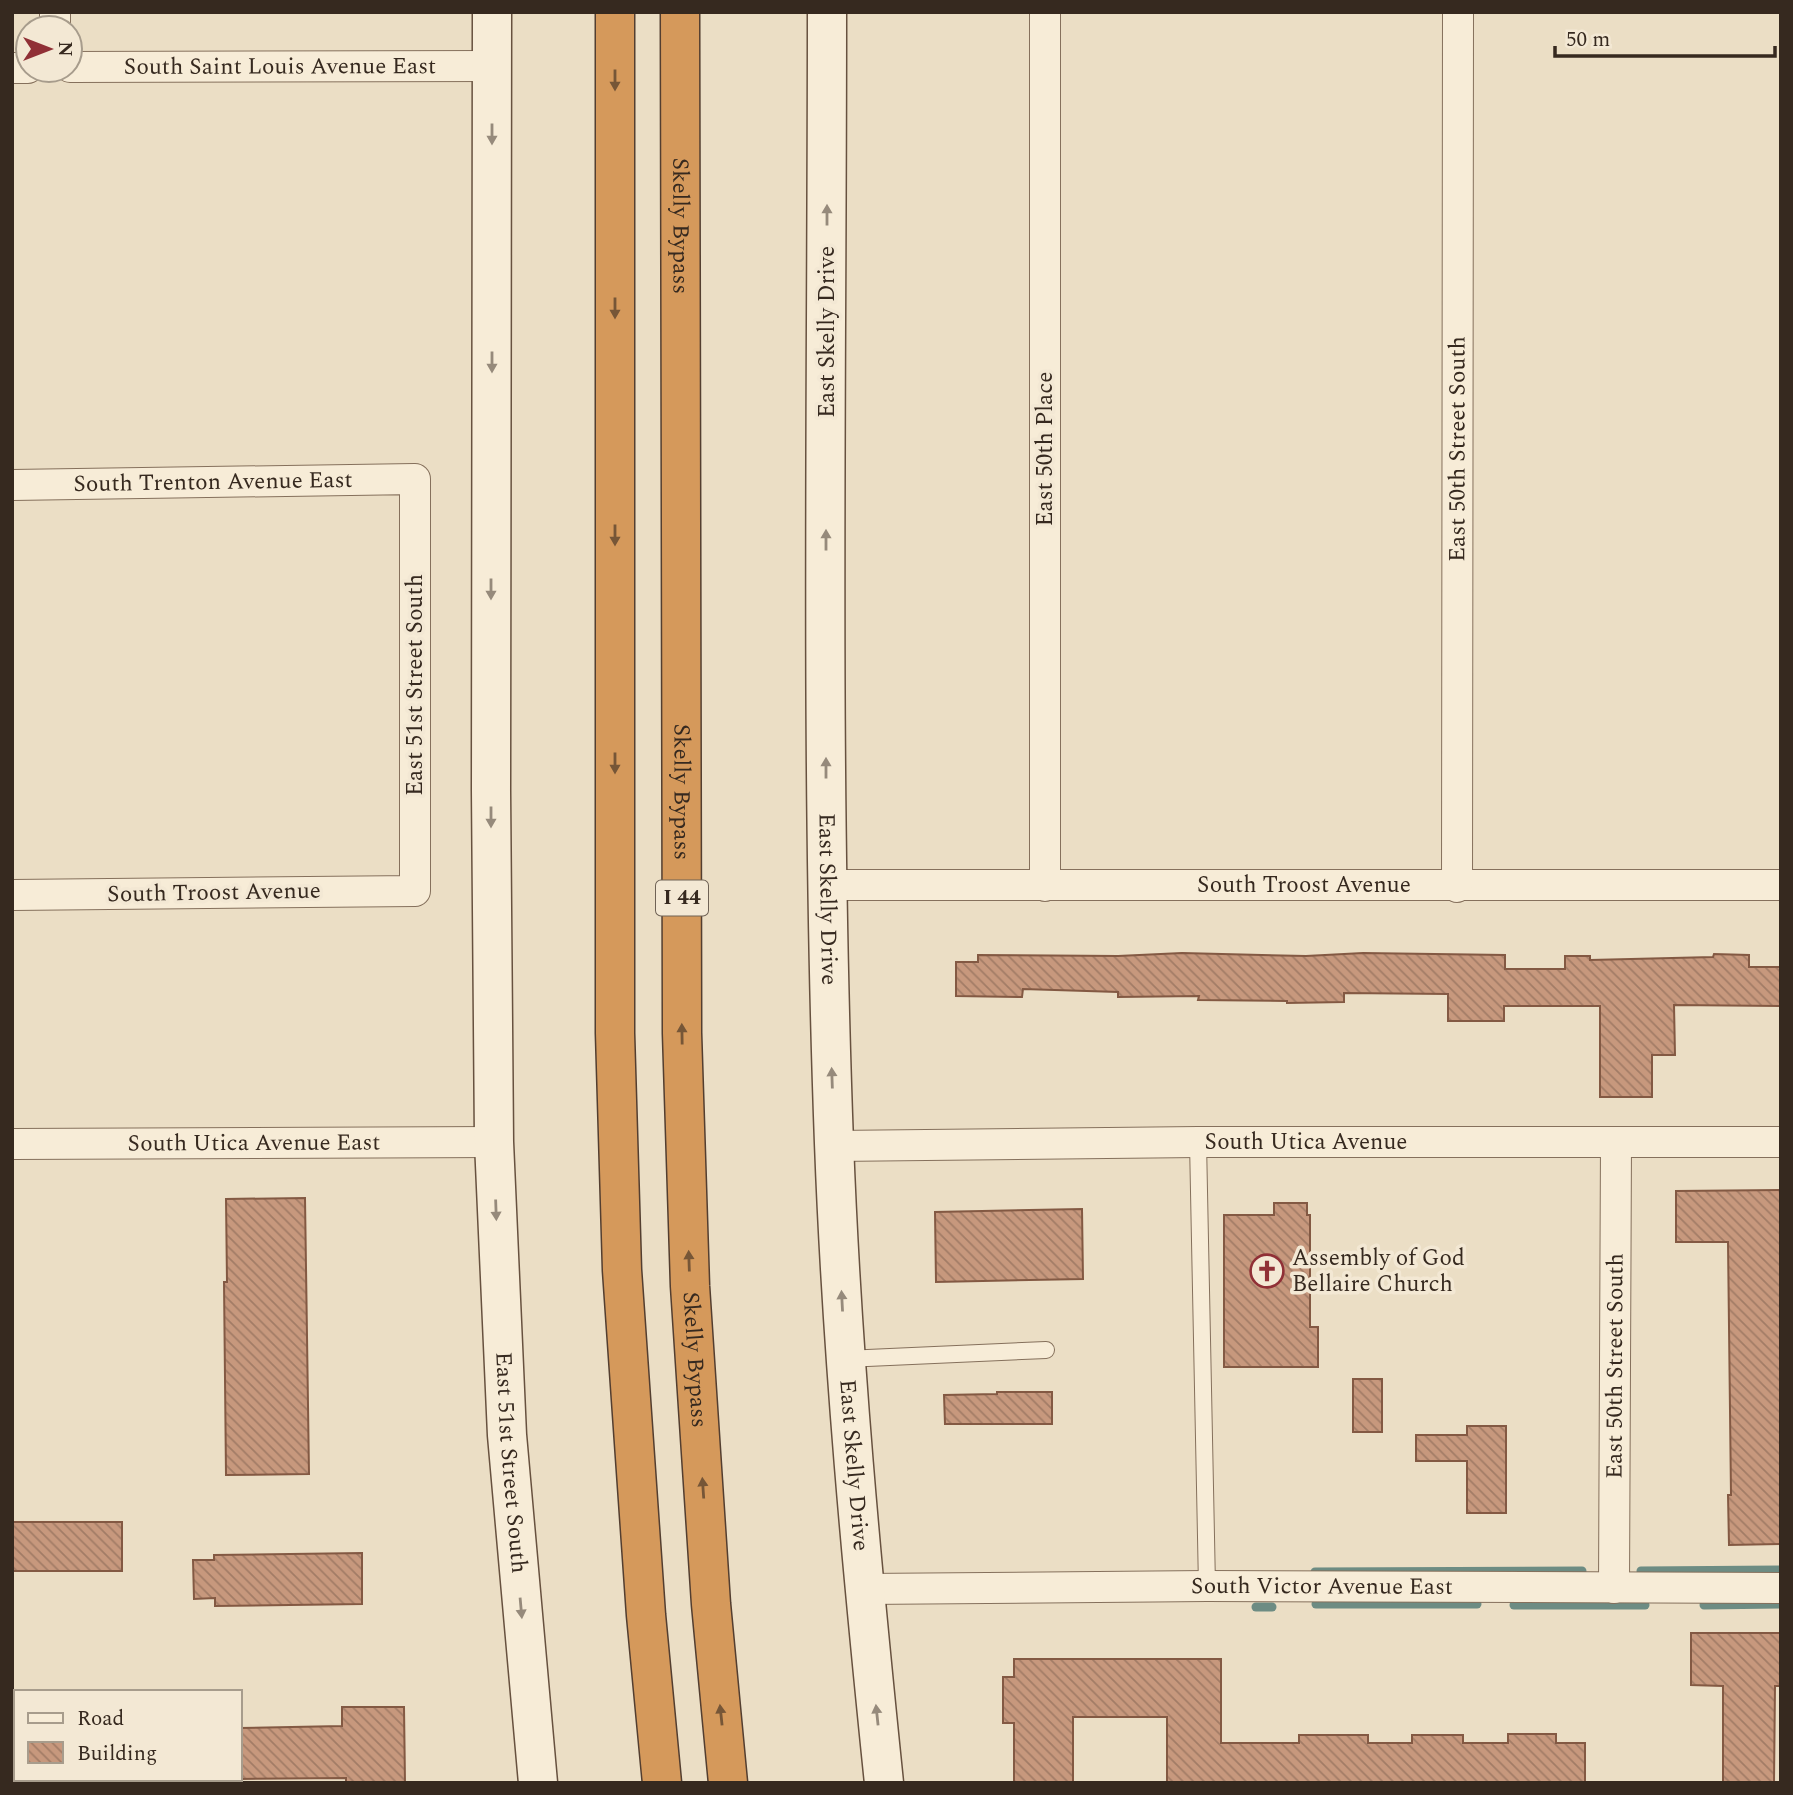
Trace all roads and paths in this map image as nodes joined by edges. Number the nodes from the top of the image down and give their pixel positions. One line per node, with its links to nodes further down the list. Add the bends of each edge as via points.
1 (492, 12): 7 (main road)
2 (615, 12): 30 (highway, one-way to 30, via 615,1046 622,1270)
3 (680, 12): 31 (highway, Skelly Bypass / I 44, one-way to 3, via 711,1604 690,1286 682,1047)
4 (827, 12): 11 (main road, East Skelly Drive, one-way to 4)
5 (1045, 12): 13 (street, East 50th Place)
6 (1458, 12): 14 (street, East 50th Street South)
7 (492, 66): 8 (street, South Saint Louis Avenue East); 17 (main road, one-way to 17)
8 (84, 67)
9 (415, 480): 10 (street, South Trenton Avenue East); 15 (street, East 51st Street South)
10 (12, 485)
11 (826, 885): 13 (street, South Troost Avenue); 22 (main road, East Skelly Drive, one-way to 11)
12 (1781, 885): 14 (street, South Troost Avenue)
13 (1045, 886): 14 (street, South Troost Avenue)
14 (1457, 887)
15 (415, 891): 16 (street, South Troost Avenue)
16 (12, 895)
17 (494, 1142): 21 (street, South Utica Avenue East); 29 (main road, East 51st Street South, one-way to 29, via 507,1435)
18 (1198, 1142): 20 (street, South Utica Avenue); 22 (street, South Utica Avenue); 25 (lane)
19 (1781, 1142): 20 (street, South Utica Avenue)
20 (1616, 1143): 26 (street, East 50th Street South)
21 (12, 1144)
22 (834, 1146): 24 (main road, East Skelly Drive, one-way to 22)
23 (1046, 1350): 24 (lane)
24 (845, 1359): 28 (main road, East Skelly Drive)
25 (1207, 1586): 26 (street, South Victor Avenue East); 28 (street, South Victor Avenue East)
26 (1614, 1588): 27 (street, South Victor Avenue East)
27 (1781, 1588)
28 (864, 1589): 32 (main road, East Skelly Drive, one-way to 28)
29 (538, 1783)
30 (662, 1783)
31 (729, 1783)
32 (884, 1783)

